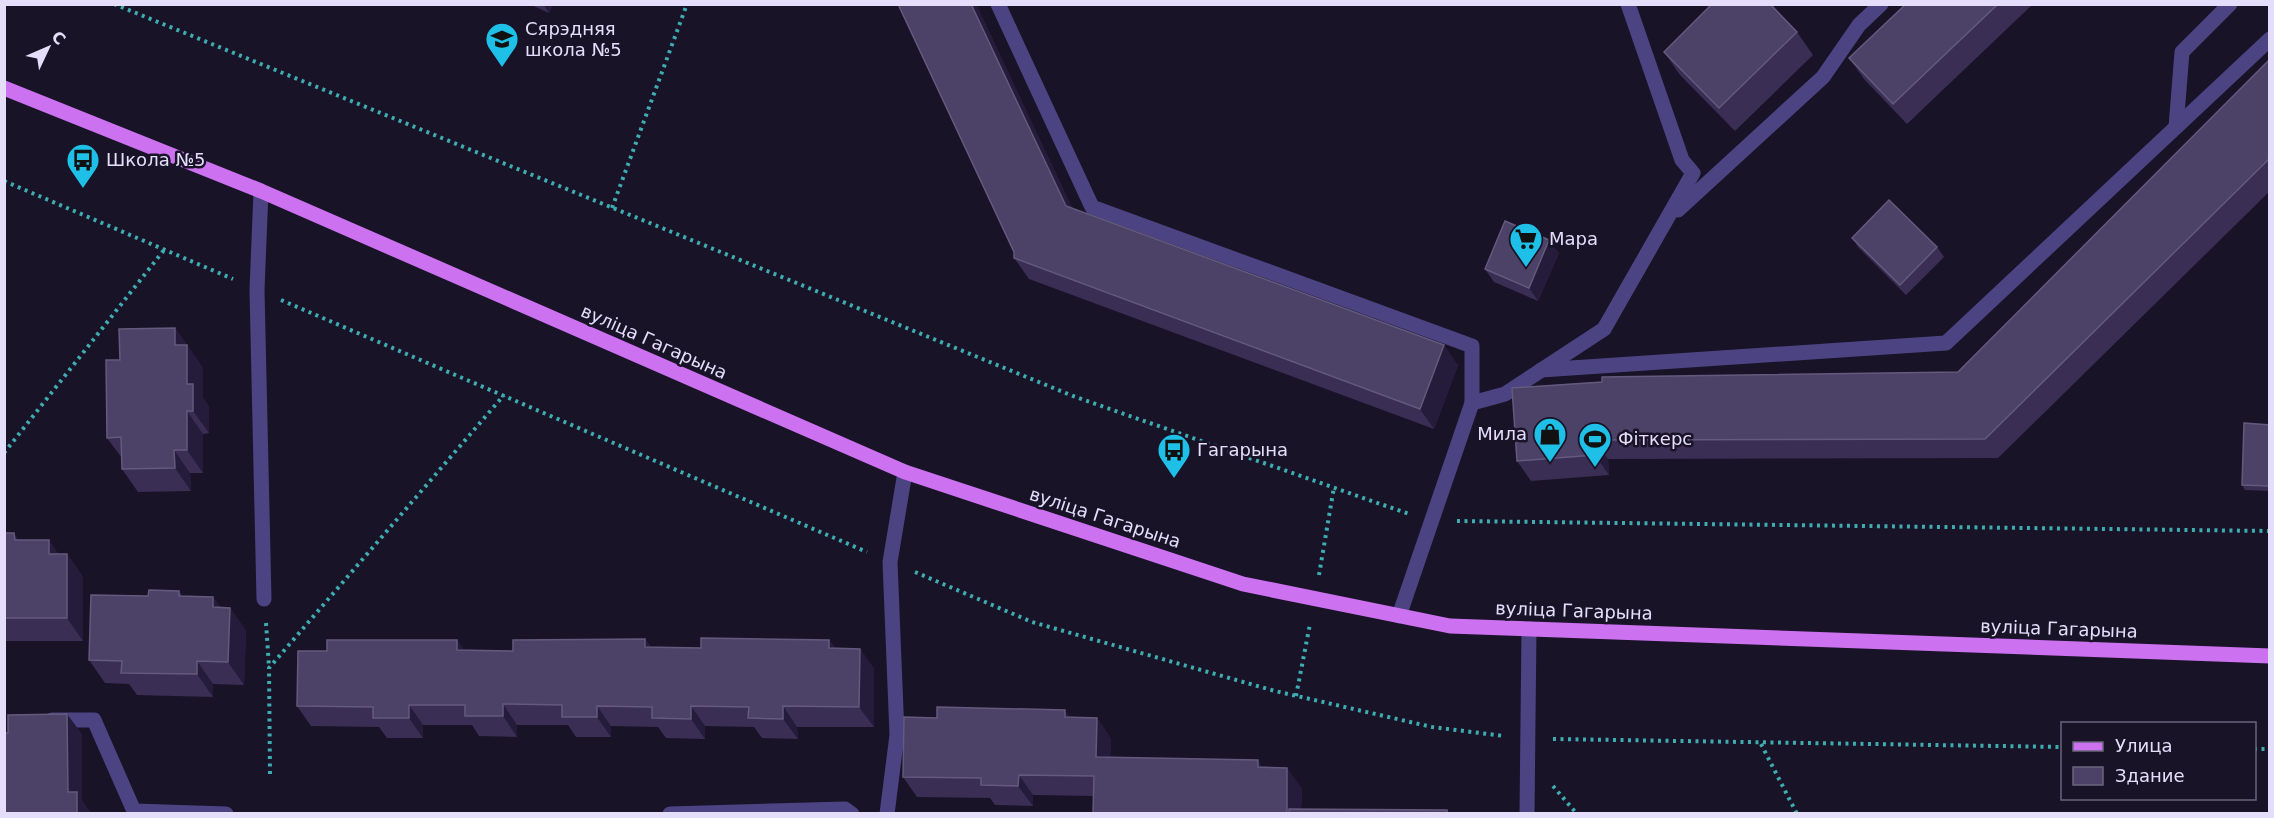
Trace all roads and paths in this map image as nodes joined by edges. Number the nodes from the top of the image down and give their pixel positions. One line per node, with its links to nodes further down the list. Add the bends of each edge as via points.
1 (114, 4): 12 (path)
2 (687, 4): 12 (path)
3 (998, 4): 18 (lane, via 1092,207 1472,346)
4 (1628, 4): 13 (lane, via 1682,160 1693,173)
5 (1881, 4): 13 (lane, via 1859,25 1823,77)
6 (2230, 4): 9 (lane, via 2182,52)
7 (2270, 39): 9 (lane)
8 (4, 88): 11 (main road, вуліца Гагарына)
9 (2176, 127): 16 (lane, via 1946,343)
10 (4, 182): 14 (path)
11 (261, 191): 15 (lane); 20 (main road, вуліца Гагарына)
12 (612, 208): 21 (path, via 1073,396)
13 (1666, 220): 16 (lane, via 1604,329)
14 (164, 250): 15 (path); 19 (path)
15 (257, 290): 17 (path); 24 (lane)
16 (1541, 370): 18 (lane, via 1505,394)
17 (504, 395): 23 (path); 28 (path)
18 (1472, 403): 21 (lane)
19 (4, 453)
20 (905, 472): 23 (lane); 25 (main road, вуліца Гагарына, via 1243,584)
21 (1430, 521): 22 (path); 25 (lane)
22 (2270, 531)
23 (890, 562): 30 (path, via 1032,622 1275,692 1432,727); 38 (lane, via 897,735)
24 (264, 599): 28 (path)
25 (1400, 616): 26 (main road, вуліца Гагарына, via 1450,626)
26 (1529, 629): 27 (main road, вуліца Гагарына); 30 (lane)
27 (2270, 656)
28 (269, 668): 33 (path)
29 (38, 719): 34 (lane, via 94,720)
30 (1528, 738): 31 (path); 39 (lane)
31 (1761, 744): 32 (path); 40 (path)
32 (2061, 747)
33 (270, 774)
34 (135, 812): 35 (lane)
35 (226, 813)
36 (670, 813): 37 (lane)
37 (852, 813)
38 (887, 813)
39 (1527, 813)
40 (1797, 813)

